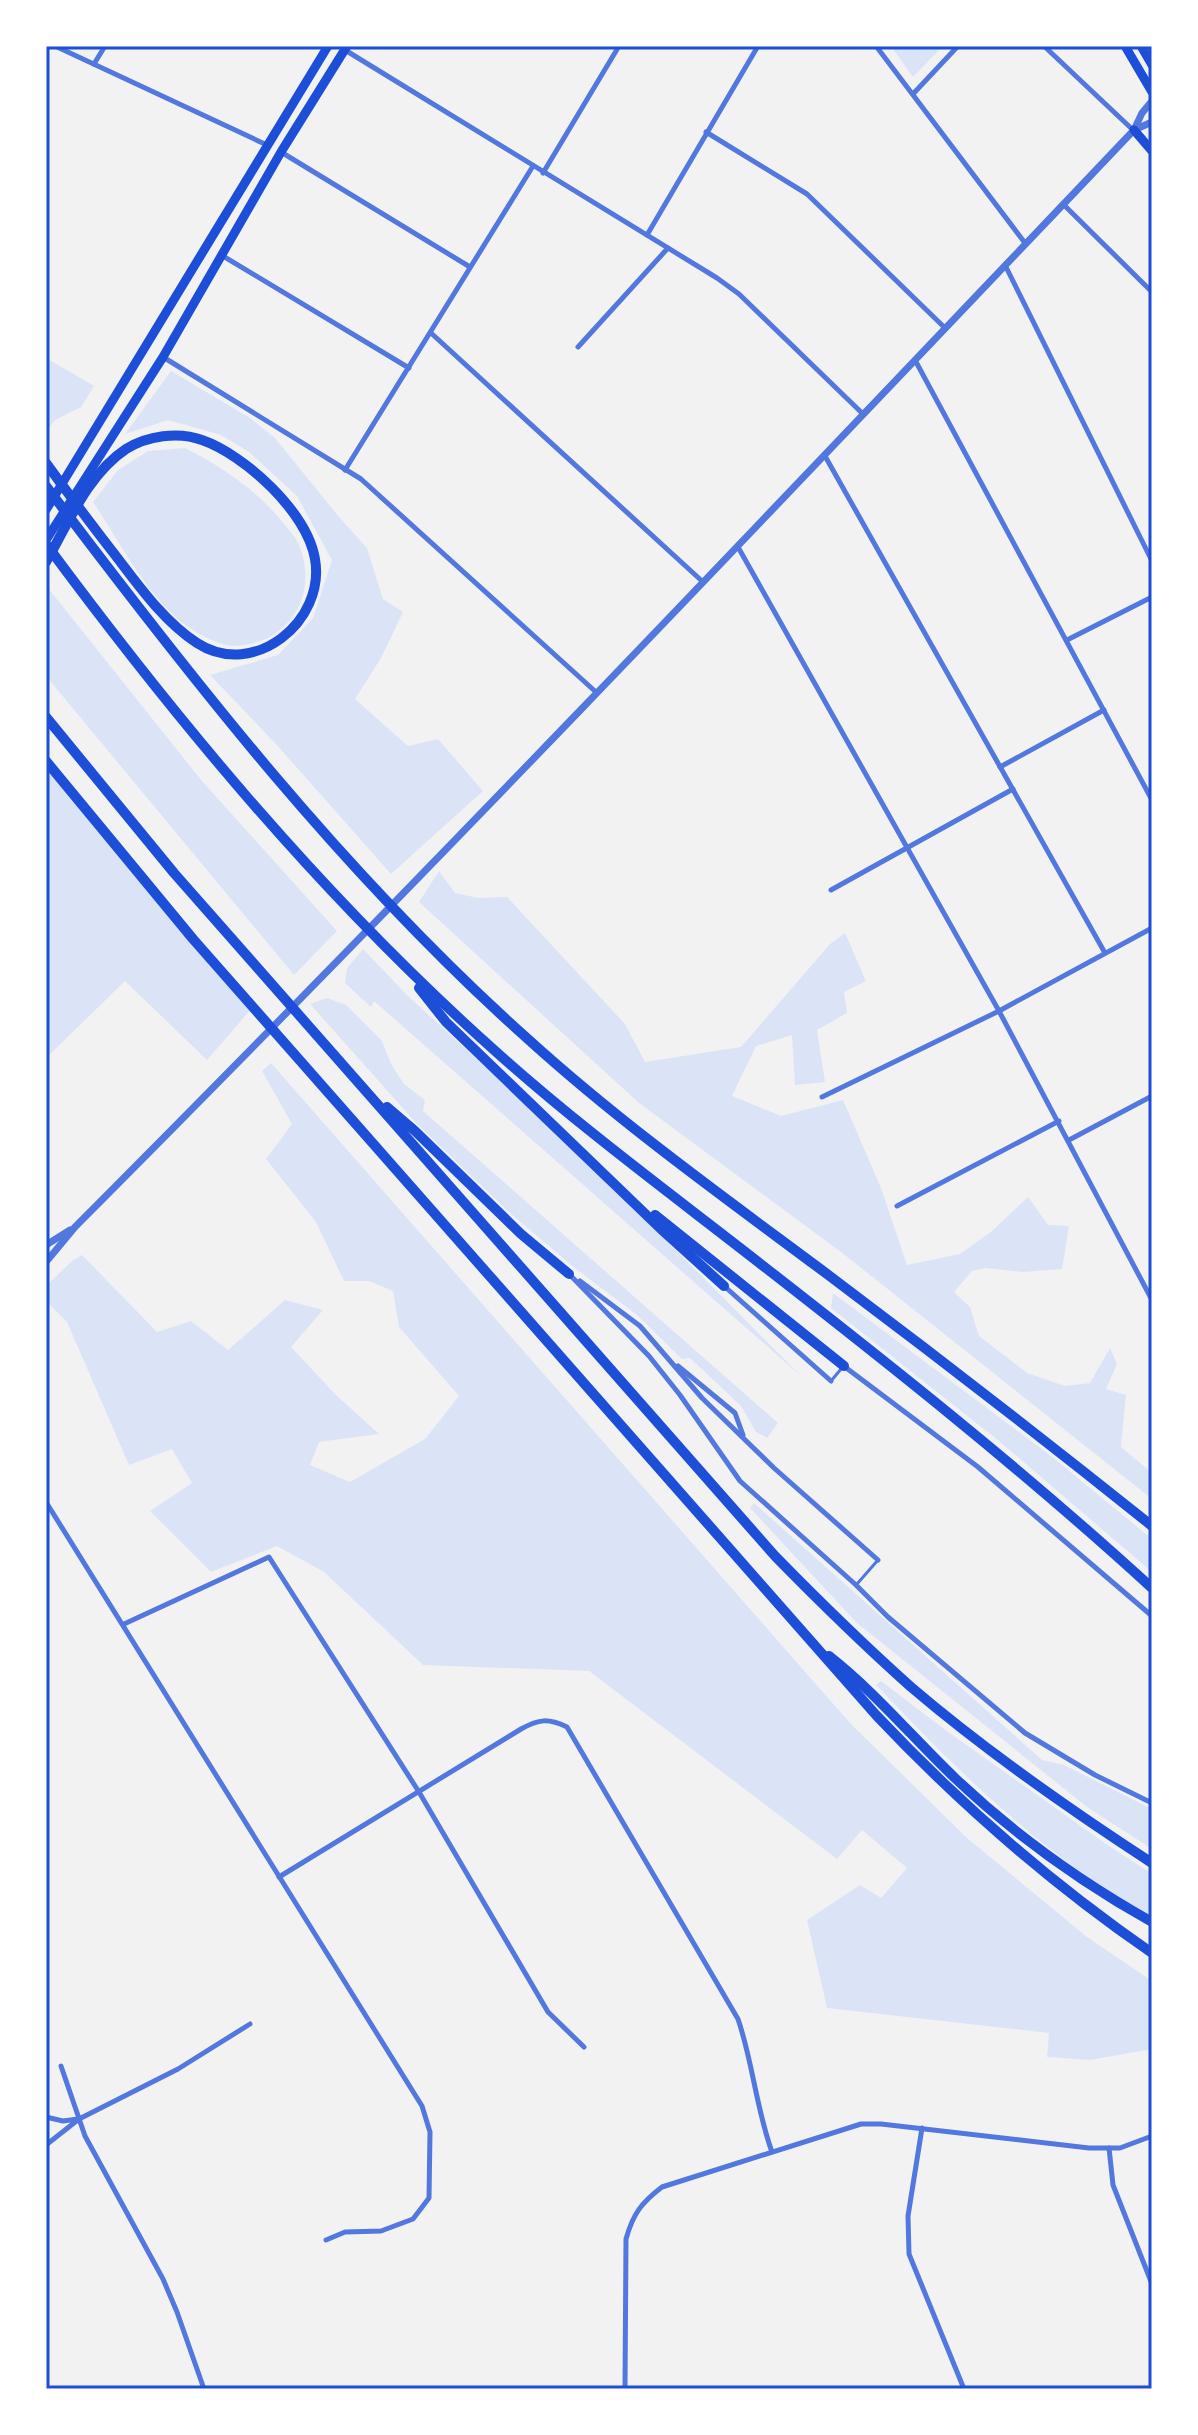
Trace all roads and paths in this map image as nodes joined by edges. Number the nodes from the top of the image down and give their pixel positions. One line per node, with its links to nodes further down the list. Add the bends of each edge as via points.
1 (55, 46): 12 (street)
2 (105, 46): 12 (street)
3 (328, 46): 20 (highway)
4 (619, 46): 24 (street)
5 (758, 46): 19 (street)
6 (876, 46): 15 (street)
7 (958, 46): 15 (street)
8 (1044, 46): 18 (street)
9 (1125, 46): 14 (highway)
10 (1141, 46): 13 (highway)
11 (346, 48): 22 (highway); 23 (street)
12 (94, 64): 20 (street)
13 (1152, 65)
14 (1152, 92)
15 (913, 94): 27 (street)
16 (1152, 101): 18 (street)
17 (1152, 122): 18 (street)
18 (1134, 130): 21 (highway); 25 (street)
19 (706, 132): 26 (street); 33 (street, via 807,194)
20 (267, 145): 44 (highway)
21 (1152, 151)
22 (281, 152): 29 (highway); 31 (street)
23 (533, 166): 24 (street); 31 (street)
24 (543, 173): 26 (street)
25 (1063, 204): 27 (street); 32 (street)
26 (647, 235): 28 (street)
27 (1025, 243): 30 (street)
28 (668, 248): 35 (street); 39 (street, via 739,294)
29 (223, 256): 36 (highway); 38 (street)
30 (1005, 264): 33 (street); 47 (street)
31 (470, 267): 34 (street)
32 (1152, 292)
33 (944, 327): 37 (street)
34 (431, 333): 38 (street); 49 (street)
35 (578, 347)
36 (163, 357): 42 (street); 45 (highway)
37 (914, 358): 39 (street); 51 (street)
38 (409, 368): 42 (street)
39 (863, 414): 40 (street)
40 (825, 456): 46 (street); 56 (street)
41 (46, 463): 48 (highway, via 97,531 166,616 213,651 243,654 280,641 301,620 314,593 316,563 310,544 277,494 221,449 182,436 143,441 110,463 89,489)
42 (345, 470): 52 (street, via 383,498)
43 (46, 486): 83 (highway, via 207,694 365,877 509,1022 614,1113)
44 (46, 510)
45 (46, 542): 63 (highway, via 205,747)
46 (738, 547): 49 (street); 59 (street)
47 (1152, 561)
48 (46, 562)
49 (704, 582): 52 (street)
50 (1152, 597): 51 (street)
51 (1067, 640): 53 (street)
52 (597, 693): 72 (street)
53 (1104, 710): 56 (street); 58 (street)
54 (46, 717): 65 (highway, via 149,844)
55 (46, 761): 89 (highway, via 167,909)
56 (1000, 767): 57 (street)
57 (1013, 789): 59 (street); 62 (street)
58 (1152, 800)
59 (908, 847): 60 (street); 64 (street)
60 (831, 890)
61 (1152, 928): 62 (street)
62 (1105, 953): 64 (street)
63 (396, 958): 70 (highway, via 446,1022); 86 (highway, via 550,1099 968,1429)
64 (999, 1011): 67 (street); 68 (street)
65 (361, 1086): 75 (highway); 92 (highway, via 742,1519 838,1620 942,1712)
66 (1152, 1096): 69 (street)
67 (822, 1097)
68 (1059, 1121): 69 (street); 71 (street)
69 (1069, 1140): 77 (street)
70 (625, 1192): 76 (highway); 79 (highway)
71 (897, 1206)
72 (75, 1227): 73 (street); 74 (street)
73 (46, 1245)
74 (46, 1262)
75 (569, 1274): 78 (street, via 629,1316); 85 (street, via 649,1356 740,1481)
76 (724, 1286): 80 (street)
77 (1152, 1300)
78 (671, 1360): 81 (street); 81 (street, via 735,1413)
79 (844, 1366): 80 (lane); 87 (street, via 1000,1486)
80 (831, 1381)
81 (744, 1438): 84 (street)
82 (46, 1502): 88 (street)
83 (1152, 1526)
84 (878, 1560): 85 (lane)
85 (856, 1585): 91 (street, via 1025,1733)
86 (1152, 1588)
87 (1152, 1616)
88 (124, 1624): 90 (street, via 269,1557); 93 (street)
89 (808, 1641): 94 (highway, via 857,1678 932,1757 1019,1835); 95 (highway, via 957,1797 1073,1896)
90 (419, 1792): 93 (street); 97 (street, via 548,2012); 105 (street, via 538,1720 567,1727 738,2019)
91 (1152, 1803)
92 (1152, 1863)
93 (279, 1877): 106 (street, via 422,2106 430,2132 429,2198 413,2219 381,2231 345,2232)
94 (1152, 1922)
95 (1152, 1953)
96 (250, 2024): 100 (street, via 178,2069)
97 (584, 2047)
98 (61, 2066): 100 (street)
99 (46, 2117): 100 (street)
100 (79, 2119): 103 (street); 108 (street, via 163,2279)
101 (922, 2128): 104 (street); 105 (street, via 861,2124); 110 (street, via 908,2216 909,2254)
102 (1152, 2136): 104 (street)
103 (46, 2145)
104 (1109, 2148): 107 (street, via 1113,2185)
105 (772, 2152): 109 (street, via 662,2187 632,2218 626,2239)
106 (326, 2240)
107 (1152, 2284)
108 (204, 2389)
109 (625, 2389)
110 (964, 2389)

